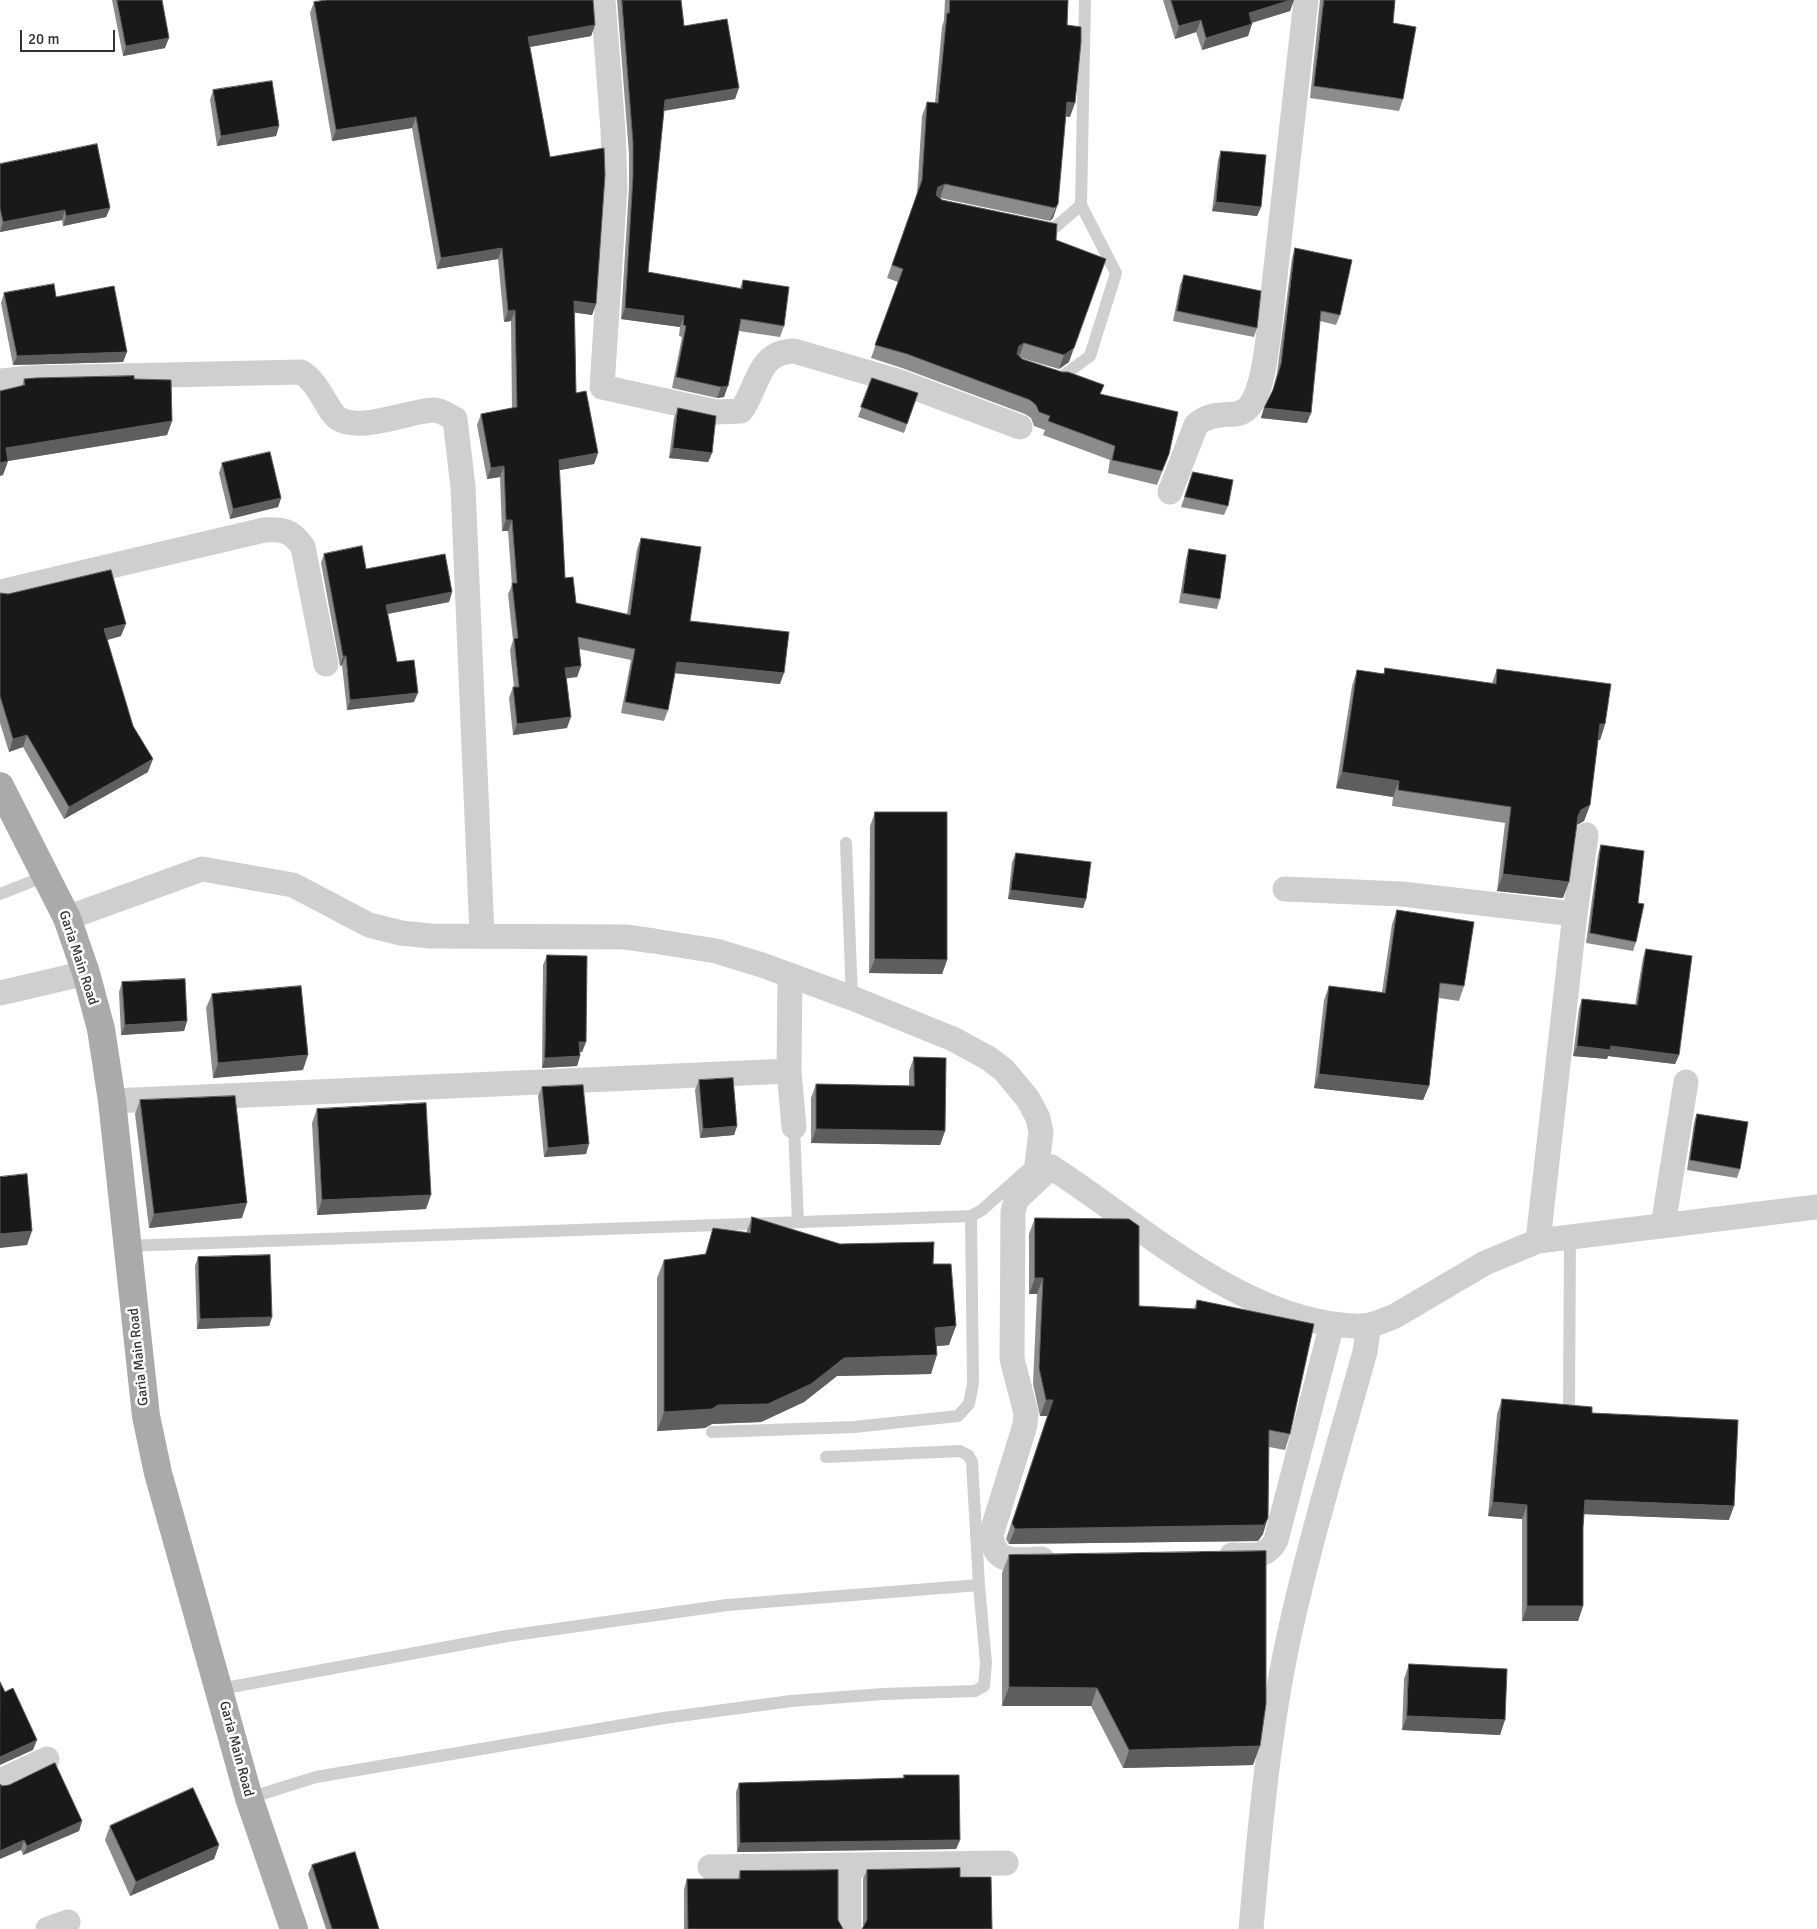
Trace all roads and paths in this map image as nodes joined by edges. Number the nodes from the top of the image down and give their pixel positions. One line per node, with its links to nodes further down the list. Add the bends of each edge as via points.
1 (603, 0): 8 (street, via 615,186 602,387 716,412 741,411 772,356 794,351 897,381)
2 (1085, 0): 4 (lane)
3 (1306, 0): 9 (street, via 1262,378 1248,410 1239,414 1219,414 1196,425)
4 (1081, 205): 5 (lane, via 1052,230); 6 (lane, via 1116,273 1090,356 1060,378)
5 (1034, 226)
6 (1044, 372)
7 (0, 381): 20 (street, via 300,372 315,384 338,418 348,422 362,423 436,410 455,419 463,487)
8 (1020, 427)
9 (1170, 492)
10 (0, 592): 11 (street, via 264,530 283,529 295,535 303,547)
11 (326, 664)
12 (0, 786): 15 (main road, Garia Main Road)
13 (1586, 835): 18 (street)
14 (846, 843): 24 (lane)
15 (46, 876): 17 (lane); 19 (main road, Garia Main Road)
16 (1285, 889): 18 (street, via 1402,894)
17 (0, 894)
18 (1575, 914): 35 (street)
19 (67, 918): 20 (street, via 202,869 293,885 369,925 401,933); 21 (main road, Garia Main Road)
20 (482, 935): 22 (street, via 625,937 716,952)
21 (86, 973): 23 (street); 27 (main road, Garia Main Road, via 101,1029)
22 (790, 975): 24 (street); 25 (street)
23 (0, 993)
24 (852, 998): 29 (street, via 953,1039 1004,1070 1028,1099 1038,1118)
25 (789, 1070): 27 (street); 28 (street)
26 (1686, 1082): 33 (street)
27 (112, 1101): 36 (main road, Garia Main Road)
28 (794, 1127): 32 (lane)
29 (1044, 1165): 31 (lane, via 1029,1168); 37 (street, via 1167,1249 1231,1288 1292,1313); 43 (street, via 1016,1200 1013,1212 1012,1358 1026,1413 991,1535 993,1548 1006,1560)
30 (1817, 1207): 33 (street)
31 (971, 1216): 32 (lane); 40 (lane, via 973,1383 969,1404 958,1416 854,1427)
32 (798, 1222): 36 (lane)
33 (1663, 1226): 34 (street)
34 (1570, 1236): 35 (street); 39 (lane)
35 (1538, 1241): 38 (street, via 1485,1263 1395,1316)
36 (126, 1246): 45 (main road, Garia Main Road, via 146,1416 158,1473)
37 (1332, 1324): 38 (street); 42 (street, via 1276,1540 1263,1555)
38 (1369, 1326): 54 (street, via 1365,1352 1303,1577 1285,1656 1265,1778)
39 (1570, 1406)
40 (712, 1432)
41 (826, 1457): 44 (lane, via 960,1452 968,1455 972,1462)
42 (1214, 1556)
43 (1066, 1558)
44 (979, 1586): 45 (lane, via 718,1606 508,1636); 48 (lane, via 986,1663 984,1686 974,1691 791,1702 645,1721 316,1777)
45 (220, 1690): 48 (main road, Garia Main Road)
46 (47, 1759): 47 (street)
47 (0, 1781)
48 (248, 1798): 52 (main road, Garia Main Road)
49 (1006, 1863): 50 (street)
50 (849, 1865): 51 (street); 53 (street)
51 (710, 1867)
52 (294, 1929)
53 (848, 1929)
54 (1251, 1929)

